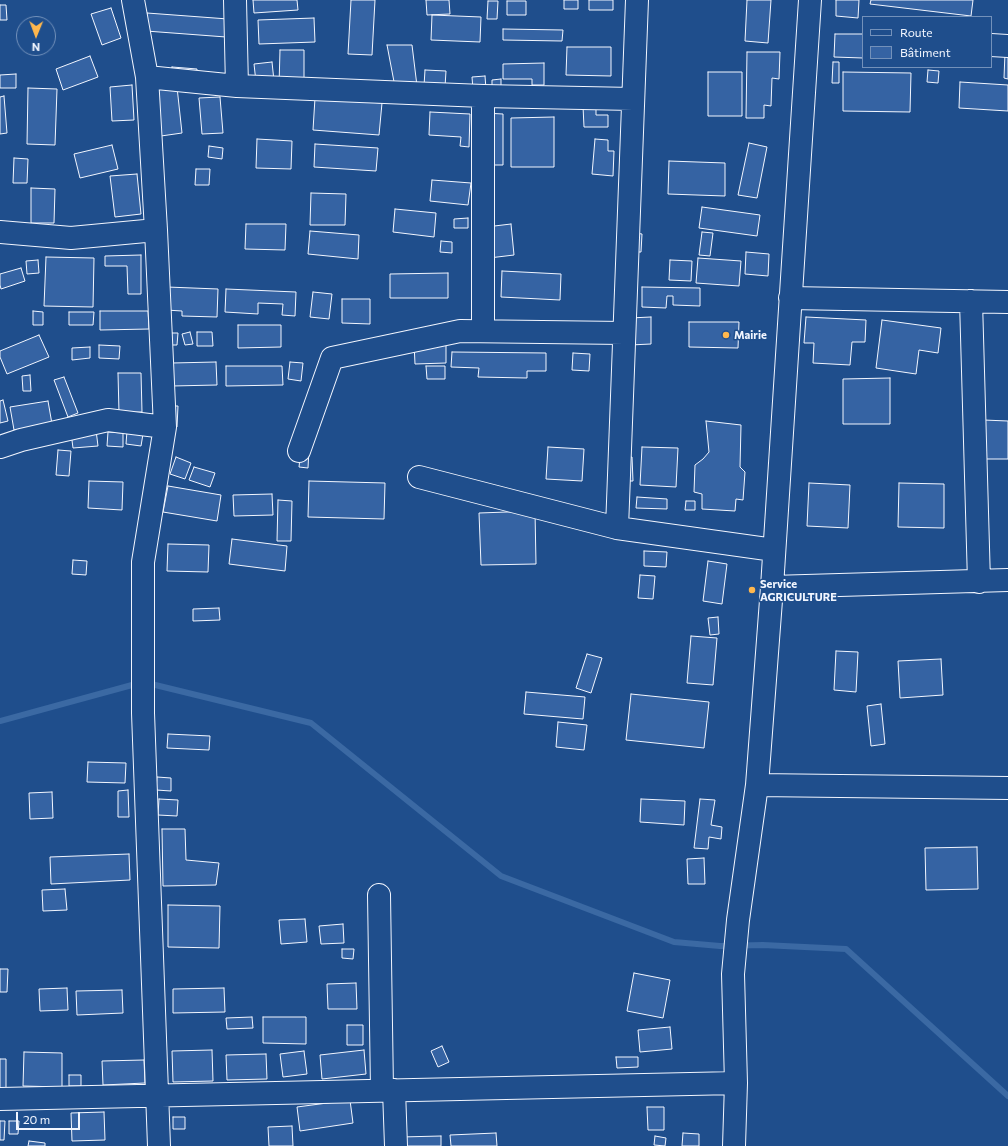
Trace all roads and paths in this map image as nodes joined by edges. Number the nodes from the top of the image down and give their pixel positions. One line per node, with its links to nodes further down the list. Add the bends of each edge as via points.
1 (133, 0): 7 (street)
2 (235, 0): 8 (street)
3 (637, 0): 10 (street)
4 (810, 0): 13 (street)
5 (992, 45): 6 (street)
6 (1008, 46)
7 (147, 77): 8 (street); 11 (street)
8 (237, 86): 9 (street)
9 (483, 96): 10 (street); 16 (street)
10 (633, 99): 17 (street)
11 (156, 230): 12 (street, via 71,238); 18 (street)
12 (0, 232)
13 (790, 298): 14 (street); 23 (street)
14 (971, 301): 15 (street); 25 (street)
15 (1008, 302)
16 (483, 331): 17 (street); 20 (street, via 460,331 332,358)
17 (624, 334): 22 (street)
18 (165, 427): 19 (street, via 108,420); 32 (street, via 143,562 143,713)
19 (0, 447)
20 (299, 451)
21 (419, 477): 22 (street)
22 (616, 528): 23 (street)
23 (774, 550): 26 (street)
24 (1008, 580): 25 (street)
25 (979, 582): 26 (street)
26 (772, 587): 27 (street)
27 (757, 785): 28 (street); 30 (street, via 733,974)
28 (1008, 788)
29 (379, 895): 31 (street)
30 (736, 1083): 31 (street); 36 (street)
31 (388, 1090): 32 (street); 35 (street)
32 (157, 1095): 33 (street); 34 (street)
33 (0, 1098)
34 (159, 1146)
35 (396, 1146)
36 (734, 1146)

